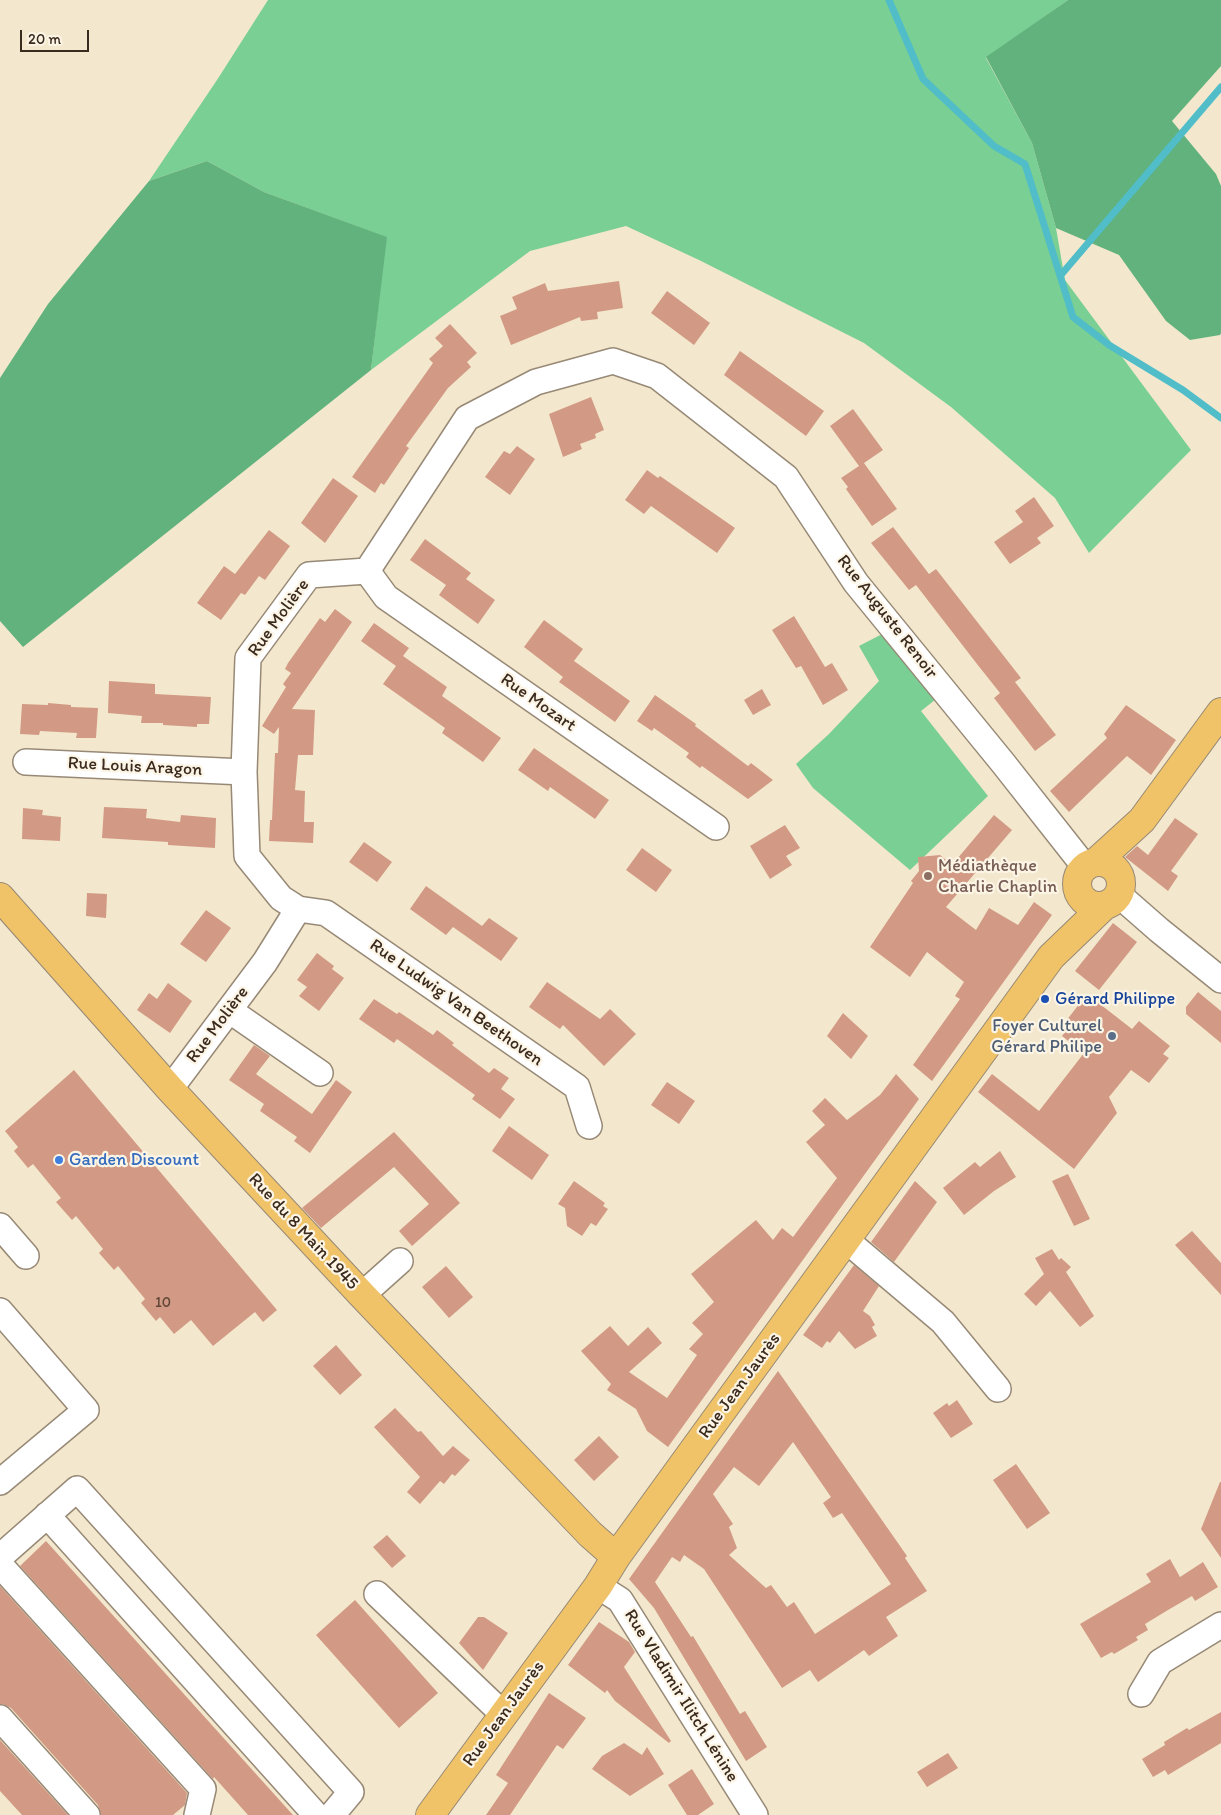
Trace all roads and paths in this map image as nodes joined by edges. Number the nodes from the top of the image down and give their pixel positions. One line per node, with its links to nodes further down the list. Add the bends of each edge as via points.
1 (367, 571): 4 (street, Rue Molière, via 308,575 248,658); 5 (street, Rue Mozart, via 386,597); 6 (street, Rue Auguste Renoir, via 467,418 536,382 613,361 657,376 786,477 856,583)
2 (1221, 712): 6 (main road, via 1142,820)
3 (26, 762): 4 (street, Rue Louis Aragon)
4 (244, 772): 8 (street, Rue Molière, via 247,856 281,898)
5 (716, 827)
6 (1104, 880): 9 (main road); 9 (main road, via 1096,906 1083,900 1079,893); 10 (street, Rue Auguste Renoir)
7 (0, 897): 13 (main road, Rue du 8 Main 1945)
8 (298, 909): 11 (street, Rue Molière, via 265,962); 14 (street, Rue Ludwig Van Beethoven, via 326,913 577,1087)
9 (1051, 957): 16 (main road, Rue Jean Jaurès)
10 (1221, 980)
11 (229, 1010): 12 (street); 13 (street, Rue Molière)
12 (320, 1073)
13 (170, 1089): 19 (main road, Rue du 8 Main 1945)
14 (589, 1126)
15 (0, 1226): 17 (street)
16 (846, 1240): 21 (street, via 943,1322); 25 (main road, Rue Jean Jaurès)
17 (26, 1256)
18 (400, 1261): 19 (street)
19 (362, 1296): 25 (main road, Rue du 8 Main 1945, via 590,1534)
20 (0, 1310): 22 (street, via 86,1410)
21 (998, 1389)
22 (0, 1482)
23 (47, 1515): 24 (street); 35 (street); 36 (street, via 77,1489 351,1792)
24 (0, 1557)
25 (616, 1557): 27 (main road, Rue Jean Jaurès)
26 (0, 1565): 34 (street, via 203,1789)
27 (598, 1586): 31 (main road, Rue Jean Jaurès); 38 (street, Rue Vladimir Ilitch Lénine, via 620,1600)
28 (377, 1594): 31 (street)
29 (1221, 1625): 30 (street, via 1160,1662)
30 (1141, 1694)
31 (503, 1714): 37 (main road, Rue Jean Jaurès)
32 (0, 1718): 33 (street)
33 (87, 1815)
34 (197, 1815)
35 (316, 1815)
36 (332, 1815)
37 (430, 1815)
38 (756, 1815)

